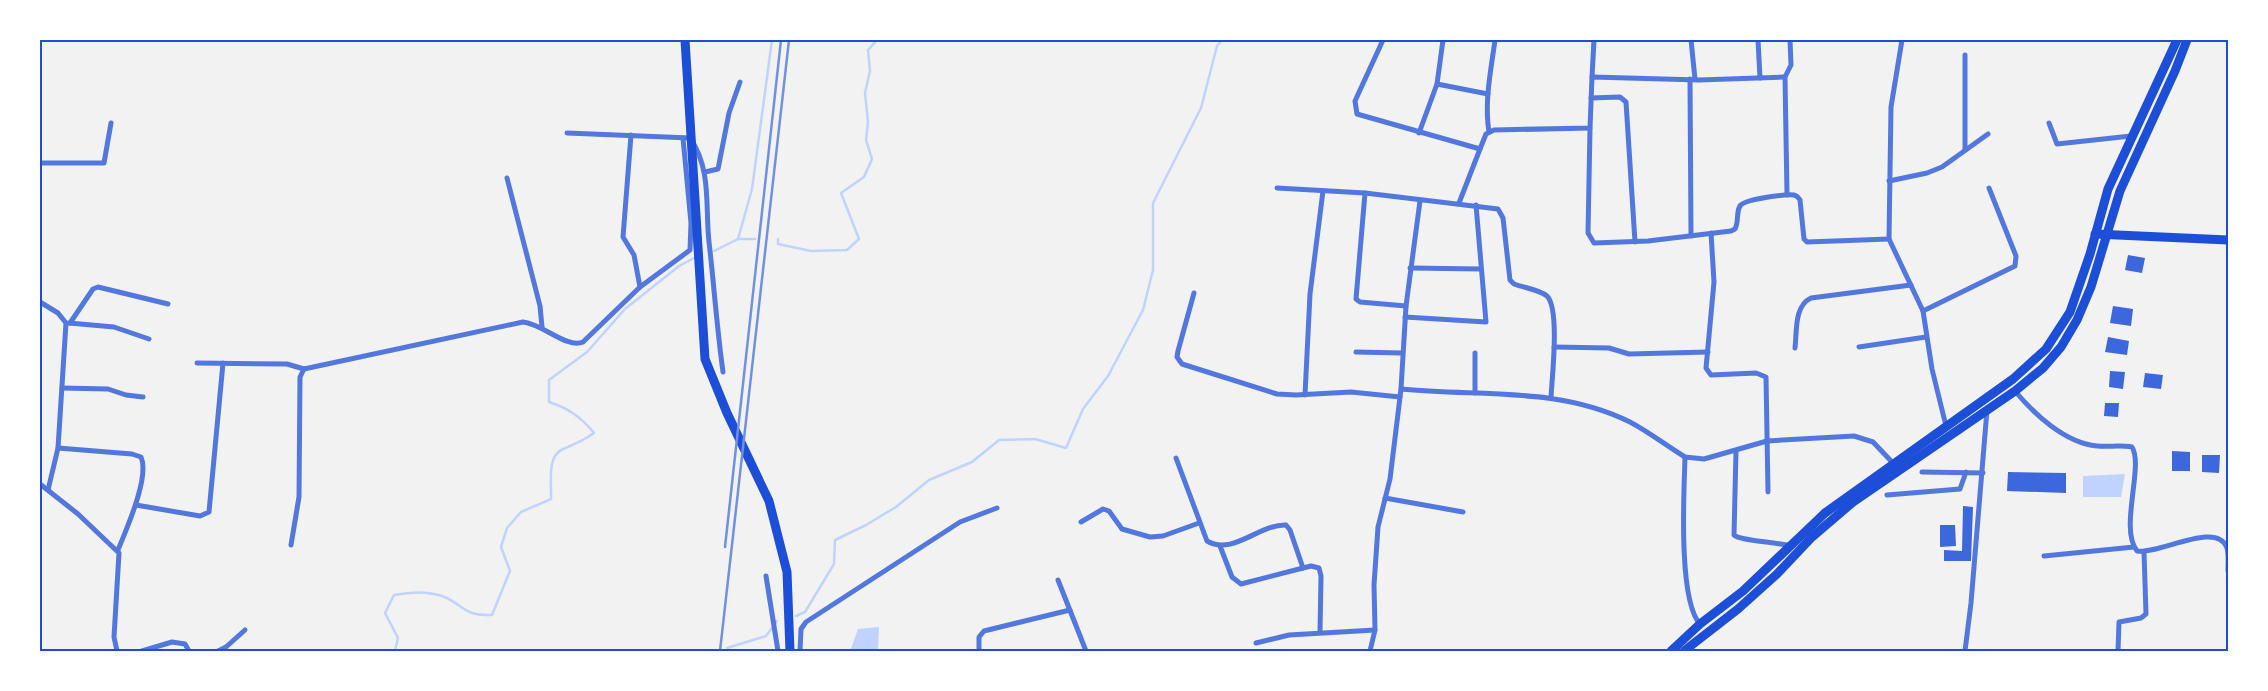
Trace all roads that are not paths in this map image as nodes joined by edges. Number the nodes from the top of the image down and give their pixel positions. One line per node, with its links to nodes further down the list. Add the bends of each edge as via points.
1 (685, 40): 30 (main road)
2 (1383, 40): 26 (street, via 1358,94 1355,111 1360,116)
3 (1443, 40): 18 (street)
4 (1495, 40): 19 (street)
5 (1594, 40): 13 (street)
6 (1691, 40): 16 (street)
7 (1758, 40): 15 (street)
8 (1790, 40): 14 (street, via 1791,65)
9 (1902, 40): 36 (street, via 1891,107)
10 (2177, 40): 29 (main road)
11 (2187, 40): 46 (main road, via 2176,71)
12 (1965, 55): 32 (street)
13 (1592, 77): 16 (street); 20 (street)
14 (1784, 77): 15 (street); 41 (street)
15 (1760, 78): 16 (street)
16 (1692, 79): 47 (street)
17 (740, 82): 34 (street, via 729,113 718,169)
18 (1437, 84): 19 (street); 26 (street)
19 (1488, 94): 24 (street)
20 (1591, 98): 23 (street); 50 (street, via 1620,97 1626,102)
21 (111, 123): 33 (street, via 104,163)
22 (2049, 123): 29 (street, via 2057,144)
23 (1590, 128): 24 (street); 50 (street, via 1590,240 1600,244)
24 (1489, 132): 31 (street)
25 (567, 133): 28 (street)
26 (1419, 133): 31 (street)
27 (1988, 134): 32 (street)
28 (630, 135): 30 (street); 54 (street, via 623,237 634,255)
29 (2131, 136): 46 (main road, via 2108,189)
30 (687, 138): 34 (street, via 700,152); 54 (street, via 690,250); 129 (main road, via 698,219 705,359 769,501 787,572)
31 (1480, 149): 43 (street)
32 (1965, 150): 36 (street, via 1942,167)
33 (40, 163)
34 (705, 172): 75 (street)
35 (507, 178): 62 (street, via 540,306)
36 (1889, 181): 48 (street)
37 (1277, 188): 39 (street)
38 (1989, 188): 59 (street, via 2016,256 2015,266)
39 (1324, 191): 40 (street); 81 (street, via 1310,294)
40 (1365, 193): 42 (street); 58 (street, via 1356,299)
41 (1787, 195): 45 (street, via 1748,200 1739,207 1736,229); 48 (street, via 1794,195 1800,200 1807,242)
42 (1420, 201): 43 (street); 51 (street)
43 (1459, 203): 44 (street)
44 (1476, 205): 52 (street); 65 (street, via 1501,212 1510,280 1544,294 1551,302)
45 (1711, 234): 47 (street); 69 (street, via 1714,282)
46 (2100, 235): 49 (main road); 78 (main road, via 2091,286 2070,334 2043,368); 79 (main road, via 2060,331 2033,363)
47 (1691, 236): 50 (street)
48 (1889, 238): 53 (street)
49 (2228, 240)
50 (1635, 242)
51 (1410, 268): 52 (street); 58 (street)
52 (1482, 269): 60 (street, via 1484,323)
53 (1911, 285): 59 (street); 67 (street, via 1811,298 1800,309)
54 (640, 287): 62 (street, via 581,343 565,340)
55 (1194, 293): 81 (street, via 1178,351 1177,357 1182,364 1277,394)
56 (40, 302): 61 (street)
57 (168, 304): 61 (street, via 98,287 93,289)
58 (1406, 306): 60 (street)
59 (1923, 311): 63 (street)
60 (1405, 317): 70 (street)
61 (68, 323): 64 (street, via 114,327); 76 (street)
62 (542, 327): 74 (street, via 523,322 507,324)
63 (1926, 337): 66 (street); 87 (street)
64 (149, 339)
65 (1554, 347): 69 (street, via 1609,348 1629,354); 84 (street)
66 (1859, 347)
67 (1795, 348)
68 (1356, 352): 70 (street)
69 (1708, 352): 88 (street, via 1706,368 1711,376 1756,373 1766,377)
70 (1402, 353): 77 (street)
71 (1475, 353): 80 (street)
72 (197, 363): 73 (street)
73 (223, 363): 74 (street, via 287,364); 102 (street, via 209,512 200,516)
74 (304, 369): 107 (street, via 300,377 299,496)
75 (723, 372)
76 (62, 388): 82 (street, via 108,389); 89 (street)
77 (1401, 389): 80 (street); 83 (street)
78 (2015, 391): 85 (main road); 110 (street, via 2058,431 2096,446 2132,447 2135,453 2131,493)
79 (1995, 392): 85 (main road); 87 (main road)
80 (1476, 394): 84 (street)
81 (1305, 395): 83 (street, via 1351,392)
82 (143, 397)
83 (1400, 397): 101 (street)
84 (1551, 397): 91 (street, via 1630,422)
85 (2000, 400): 86 (main road)
86 (1987, 410): 96 (street); 135 (main road, via 1854,502 1812,537 1738,609)
87 (1947, 427): 93 (main road)
88 (1767, 441): 90 (street); 93 (street, via 1865,438 1873,442); 99 (street)
89 (58, 448): 98 (street); 102 (street, via 141,457)
90 (1736, 451): 91 (street, via 1704,459); 109 (street, via 1734,535 1740,539)
91 (1685, 457): 119 (street, via 1683,550 1693,615)
92 (1176, 458): 106 (street)
93 (1893, 464): 109 (main road, via 1825,513)
94 (1922, 472): 95 (street)
95 (1966, 472): 96 (street); 100 (street, via 1960,489)
96 (1983, 473): 136 (street)
97 (40, 484): 98 (street)
98 (48, 490): 111 (street)
99 (1768, 492)
100 (1888, 494)
101 (1385, 498): 104 (street); 121 (street, via 1378,527)
102 (136, 505): 111 (street)
103 (997, 508): 130 (street, via 960,522 806,622 800,629)
104 (1463, 512)
105 (1081, 522): 106 (street, via 1103,509 1110,512 1122,529 1150,537 1163,536)
106 (1199, 523): 108 (street, via 1207,541)
107 (291, 546)
108 (1220, 546): 114 (street, via 1232,577 1241,584); 114 (street, via 1286,525)
109 (1790, 546): 119 (main road, via 1743,591)
110 (2134, 548): 112 (street); 113 (street)
111 (118, 550): 124 (street, via 120,564 114,637)
112 (2144, 552): 115 (street, via 2204,536 2214,537 2223,541 2227,549); 137 (street, via 2146,614 2119,622)
113 (2044, 556)
114 (1303, 568): 122 (street, via 1316,567 1320,571)
115 (2228, 571)
116 (766, 576): 128 (street)
117 (1058, 580): 118 (street)
118 (1070, 610): 131 (street, via 984,631 979,637); 132 (street)
119 (1700, 624): 134 (main road)
120 (245, 630): 127 (street)
121 (1375, 630): 122 (street); 133 (street)
122 (1320, 632): 123 (street)
123 (1256, 643)
124 (118, 651)
125 (142, 651): 126 (street, via 172,642 185,644)
126 (189, 651)
127 (218, 651)
128 (778, 651)
129 (790, 651)
130 (800, 651)
131 (979, 651)
132 (1086, 651)
133 (1370, 651)
134 (1671, 651)
135 (1684, 651)
136 (1965, 651)
137 (2118, 651)

